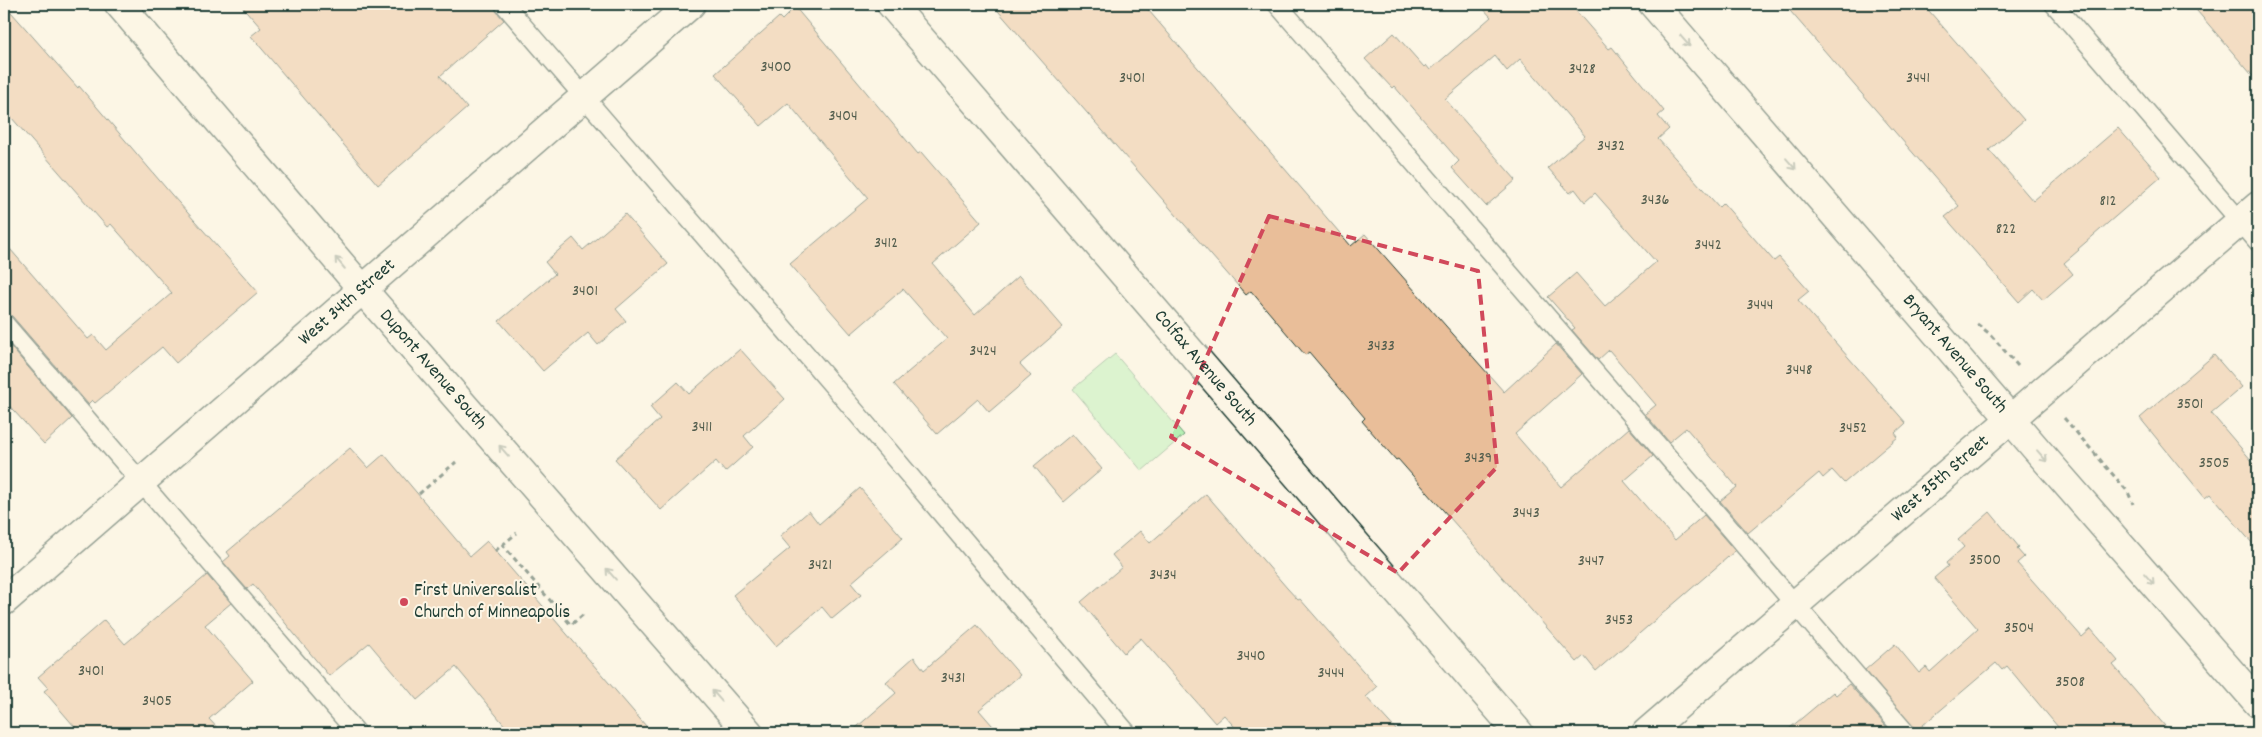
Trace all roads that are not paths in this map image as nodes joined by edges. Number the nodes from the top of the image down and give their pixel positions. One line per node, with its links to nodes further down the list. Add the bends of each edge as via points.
1 (119, 4): 11 (street, Dupont Avenue South, one-way to 1)
2 (504, 4): 8 (lane)
3 (691, 4): 8 (street, West 34th Street)
4 (890, 4): 21 (street, Colfax Avenue South)
5 (1277, 4): 16 (lane)
6 (1653, 4): 13 (street, Bryant Avenue South, one-way to 13)
7 (2054, 4): 9 (lane)
8 (584, 98): 11 (street, West 34th Street); 20 (lane, via 848,402)
9 (2249, 213): 10 (lane); 13 (street, West 35th Street)
10 (2258, 242)
11 (363, 290): 14 (street, West 34th Street); 18 (street, Dupont Avenue South, one-way to 11)
12 (4, 323): 14 (lane)
13 (2011, 419): 16 (street, West 35th Street); 17 (street, Bryant Avenue South, one-way to 17)
14 (139, 482): 15 (street, West 34th Street); 19 (lane)
15 (4, 601)
16 (1796, 604): 22 (street, West 35th Street); 23 (lane)
17 (2258, 704)
18 (744, 731)
19 (357, 733)
20 (1127, 733)
21 (1519, 733)
22 (1646, 733)
23 (1906, 733)

